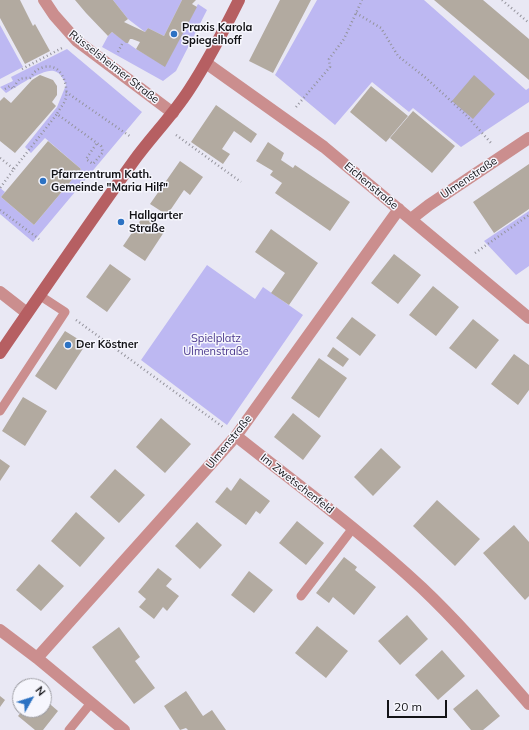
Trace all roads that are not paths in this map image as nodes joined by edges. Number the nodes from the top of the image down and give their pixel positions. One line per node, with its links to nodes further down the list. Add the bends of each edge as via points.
1 (44, 0): 4 (street, Rüsselsheimer Straße, via 77,41)
2 (240, 0): 3 (street)
3 (206, 63): 4 (street); 6 (street, Eichenstraße, via 324,147)
4 (173, 112): 9 (street, via 147,142)
5 (529, 138): 7 (street, Ulmenstraße, via 429,204)
6 (399, 209): 7 (street, Eichenstraße); 14 (street, Ulmenstraße)
7 (411, 219): 11 (street, Eichenstraße)
8 (1, 293): 10 (street)
9 (39, 295): 10 (street); 13 (lane, via 65,312)
10 (27, 313): 12 (street)
11 (529, 318)
12 (0, 353)
13 (0, 411)
14 (236, 436): 15 (street, Im Zwetschenfeld); 18 (street, Ulmenstraße)
15 (353, 528): 16 (lane); 20 (street, Im Zwetschenfeld, via 422,588)
16 (301, 596)
17 (0, 630): 18 (street)
18 (37, 658): 19 (street)
19 (91, 703): 21 (lane); 22 (street)
20 (529, 704)
21 (69, 730)
22 (124, 730)

